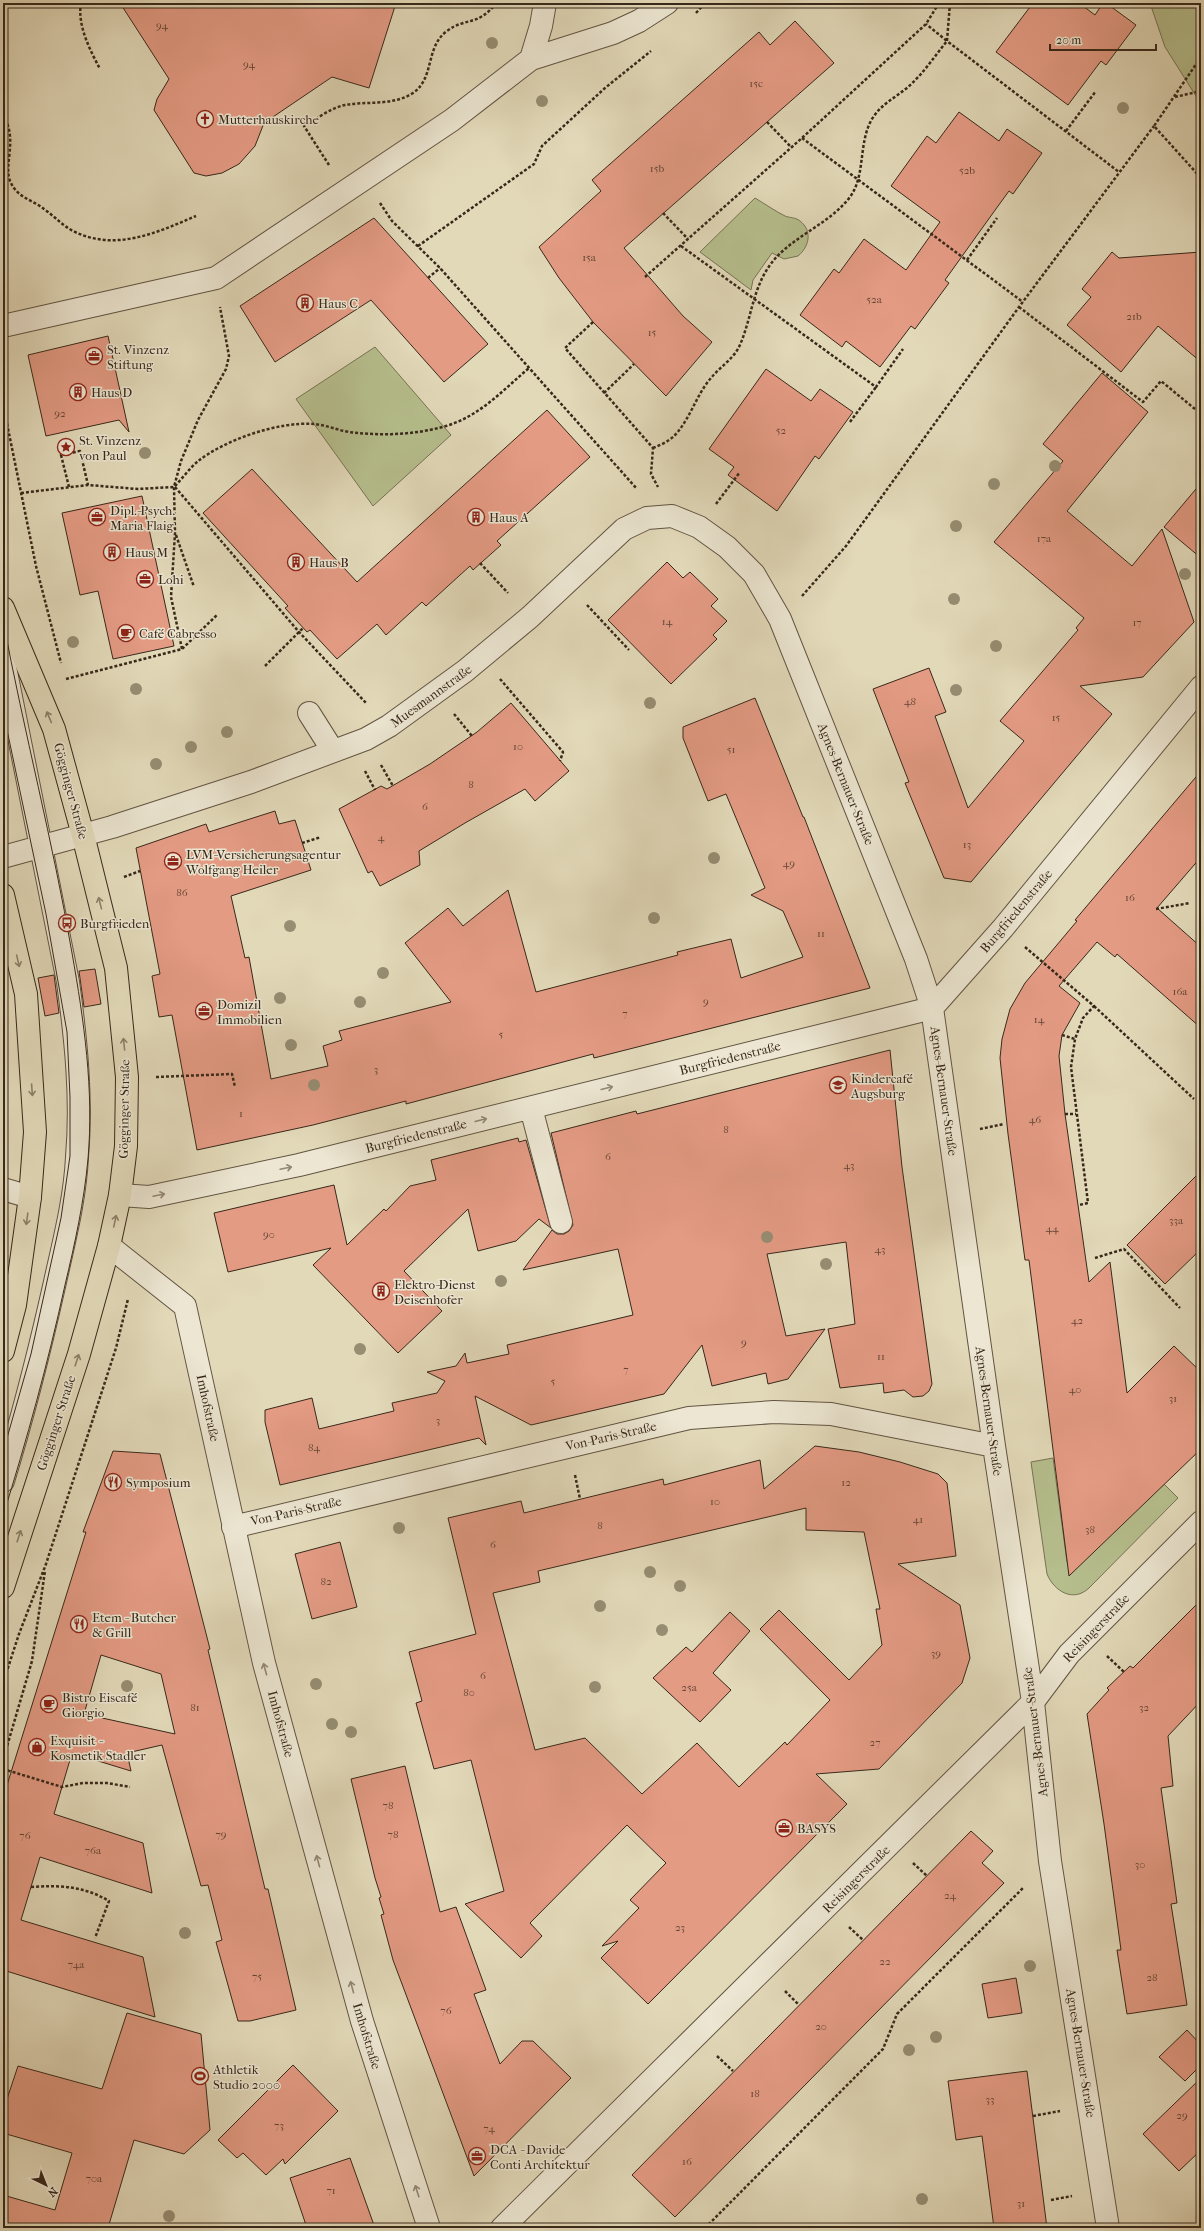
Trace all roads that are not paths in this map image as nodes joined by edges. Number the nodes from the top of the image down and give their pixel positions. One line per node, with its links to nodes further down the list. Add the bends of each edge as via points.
1 (545, 3): 3 (street, via 542,26)
2 (667, 3): 3 (street, via 614,33)
3 (531, 59): 4 (street, via 458,127 354,185 216,278)
4 (3, 326)
5 (3, 608): 11 (main road, Gögginger Straße, one-way to 5, via 54,729)
6 (780, 619): 10 (street, Muesmannstraße, via 754,574 727,547 699,528 672,516 647,518 624,529 482,658 389,726 366,739); 15 (street, Agnes-Bernauer-Straße, via 916,960)
7 (3, 658): 12 (street)
8 (1201, 687): 15 (street, Burgfriedenstraße, via 1003,928)
9 (308, 713): 10 (street)
10 (333, 751): 11 (street, Muesmannstraße, via 244,784)
11 (83, 835): 12 (street, Muesmannstraße); 18 (main road, Gögginger Straße, one-way to 11, via 126,1146 128,1077 116,968)
12 (41, 846): 13 (street, Muesmannstraße); 24 (street, via 75,1030 78,1158 69,1219 39,1356)
13 (3, 857)
14 (3, 895): 19 (main road, one-way to 19, via 26,994 35,1132)
15 (932, 1008): 16 (street, Burgfriedenstraße, one-way to 15); 23 (street, Agnes-Bernauer-Straße)
16 (531, 1108): 18 (street, Burgfriedenstraße, one-way to 16, via 149,1197 292,1167); 20 (street)
17 (3, 1189): 19 (street)
18 (120, 1195): 21 (main road, Gögginger Straße, one-way to 18)
19 (30, 1197): 22 (main road, one-way to 22, via 15,1306)
20 (561, 1222)
21 (109, 1246): 26 (street, Imhofstraße, via 185,1306); 27 (main road, Gögginger Straße, one-way to 21, via 79,1354)
22 (3, 1351)
23 (994, 1446): 26 (street, Von-Paris-Straße, via 831,1414 774,1412 689,1418); 28 (street, Agnes-Bernauer-Straße)
24 (3, 1481)
25 (1201, 1522): 28 (street, Reisingerstraße, via 1069,1654)
26 (233, 1527): 29 (street, Imhofstraße, one-way to 26, via 362,2021 264,1663)
27 (3, 1587)
28 (1033, 1702): 30 (street, Reisingerstraße); 31 (street, Agnes-Bernauer-Straße, via 1050,1861)
29 (429, 2228)
30 (502, 2228)
31 (1108, 2228)

